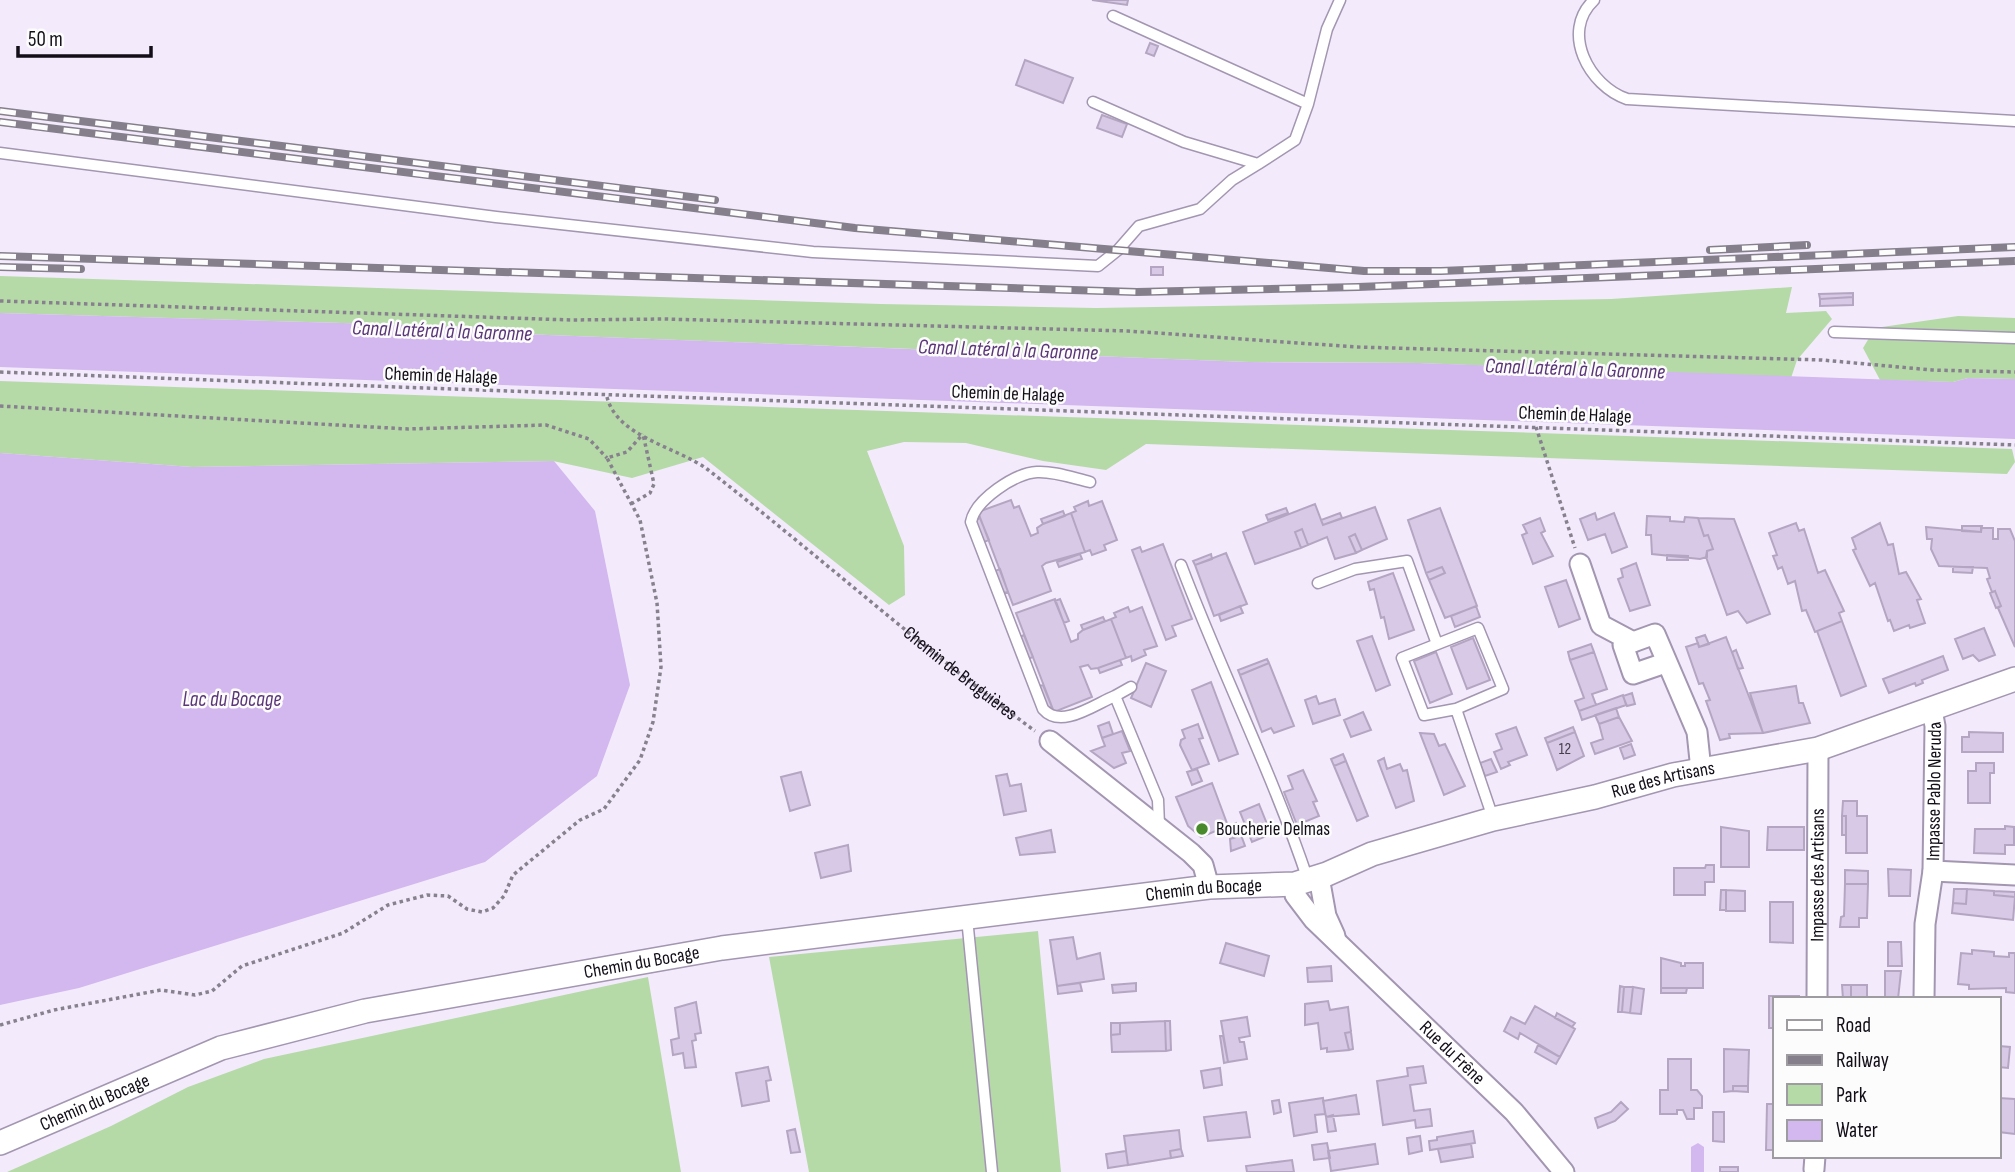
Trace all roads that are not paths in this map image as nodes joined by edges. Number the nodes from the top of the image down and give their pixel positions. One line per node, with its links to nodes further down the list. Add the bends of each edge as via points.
1 (1340, 0): 5 (lane, via 1327,29)
2 (1594, 0): 6 (lane, via 1578,27 1578,41 1591,71 1608,93 1627,99)
3 (1113, 16): 5 (lane)
4 (1093, 102): 8 (lane, via 1184,142)
5 (1308, 104): 8 (lane, via 1295,140)
6 (2015, 121)
7 (0, 153): 8 (lane, via 496,217 813,252 1098,266 1139,226 1200,209)
8 (1258, 164)
9 (1834, 332): 10 (lane)
10 (2015, 338)
11 (1090, 482): 20 (lane, via 1050,472 1022,475 983,499 971,522 1043,709 1064,718)
12 (1580, 564): 15 (street, via 1601,625)
13 (1181, 565): 30 (lane, via 1259,747)
14 (1318, 583): 16 (lane, via 1355,569 1407,561)
15 (1633, 642): 17 (street, via 1655,634); 17 (street, via 1623,645 1633,674)
16 (1437, 644): 21 (lane, via 1402,658 1424,715); 21 (lane, via 1478,628 1503,689)
17 (1665, 663): 25 (street, via 1698,732)
18 (2015, 679): 22 (street, Rue des Artisans)
19 (1131, 687): 20 (lane)
20 (1115, 696): 27 (lane, via 1158,800)
21 (1456, 709): 26 (lane)
22 (1932, 710): 24 (street, Rue des Artisans); 28 (street, Impasse Pablo Neruda)
23 (1050, 741): 27 (street)
24 (1818, 750): 25 (street, Rue des Artisans); 34 (street, Impasse des Artisans)
25 (1701, 770): 26 (street, Rue des Artisans)
26 (1493, 819): 30 (street, Rue des Artisans, via 1372,854)
27 (1159, 827): 31 (street, via 1203,865)
28 (1933, 871): 29 (street, Impasse Pablo Neruda); 35 (street, Impasse Pablo Neruda, via 1925,924)
29 (2015, 875)
30 (1307, 880): 31 (street, Chemin du Bocage); 33 (street, Rue du Frêne); 33 (street, Rue du Frêne, via 1295,895)
31 (1209, 887): 32 (street, Chemin du Bocage)
32 (967, 917): 36 (street, Chemin du Bocage, via 722,948 365,1011 270,1033 187,1060); 37 (lane)
33 (1335, 937): 38 (street, Rue du Frêne, via 1514,1112)
34 (1817, 997)
35 (1924, 997)
36 (0, 1143)
37 (992, 1172)
38 (1564, 1172)

